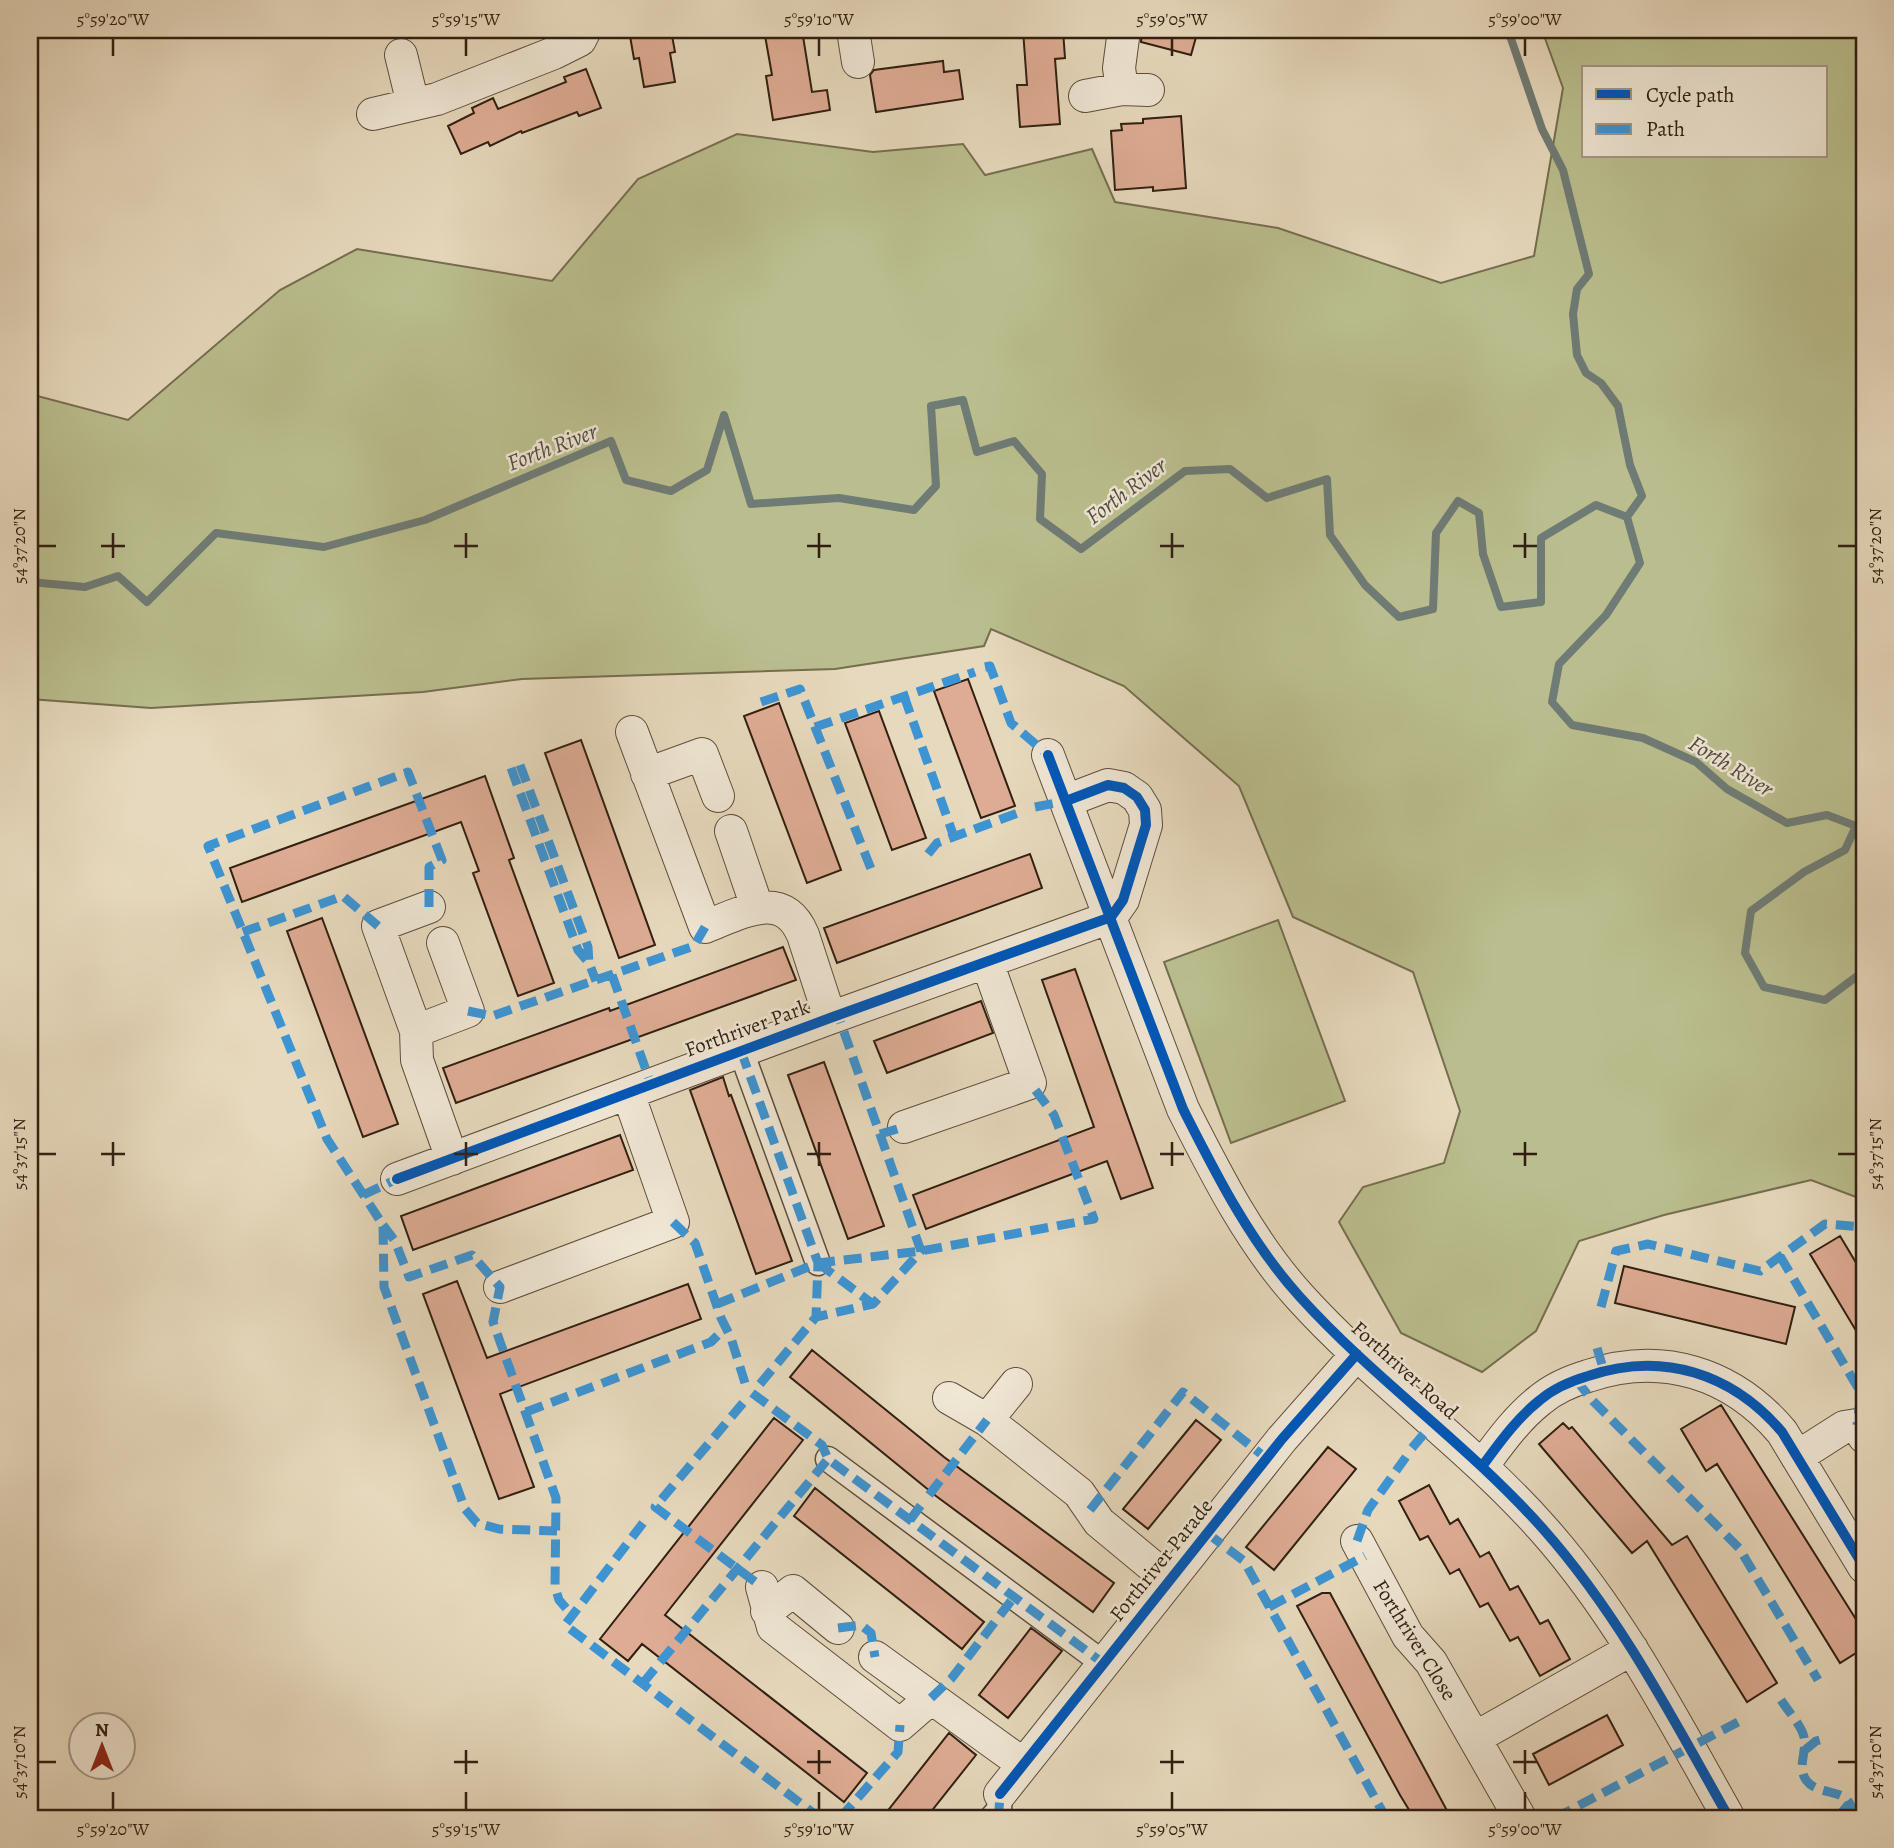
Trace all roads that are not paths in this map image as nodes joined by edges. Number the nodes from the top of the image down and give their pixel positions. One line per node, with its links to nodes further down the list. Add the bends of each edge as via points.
1 (586, 30): 7 (street, via 580,40 554,53)
2 (853, 30): 5 (street)
3 (1124, 30): 6 (street, via 1119,68 1135,89)
4 (401, 55): 7 (street)
5 (858, 62)
6 (1085, 96)
7 (413, 104): 8 (street)
8 (373, 114)
9 (632, 732): 11 (street)
10 (1048, 755): 13 (street, Forthriver Road)
11 (647, 774): 12 (street, via 702,754); 15 (street, via 705,927)
12 (718, 796)
13 (1066, 801): 17 (street, Forthriver Road); 17 (street, via 1108,785 1124,788 1145,810 1146,825 1123,900)
14 (730, 831): 15 (street)
15 (757, 906): 20 (street, Forthriver Park, via 775,907 798,922)
16 (429, 907): 21 (street, via 378,926)
17 (1111, 917): 19 (street, Forthriver Park); 29 (street, Forthriver Road, via 1183,1109 1230,1198 1298,1294)
18 (443, 943): 21 (street, via 468,1011)
19 (987, 962): 20 (street, Forthriver Park); 24 (street, via 1030,1083)
20 (830, 1018): 22 (street, Forthriver Park)
21 (416, 1031): 25 (street, via 417,1060)
22 (741, 1051): 23 (street, Forthriver Park); 27 (street)
23 (628, 1093): 25 (street, Forthriver Park); 28 (street, via 673,1222)
24 (904, 1127)
25 (452, 1159): 26 (street, Forthriver Park)
26 (397, 1179)
27 (818, 1263)
28 (500, 1287)
29 (1357, 1354): 36 (street, Forthriver Road); 39 (street, Forthriver Parade, via 1282,1438)
30 (1016, 1384): 32 (street)
31 (948, 1398): 32 (street, Forthriver Parade)
32 (987, 1420): 39 (street, Forthriver Parade, via 1079,1493 1100,1522)
33 (1864, 1437): 34 (street, via 1857,1424 1844,1427)
34 (1797, 1457): 36 (street, via 1774,1423 1745,1396 1697,1373 1625,1366 1576,1380 1542,1398); 38 (street)
35 (828, 1459): 43 (street)
36 (1483, 1465): 41 (street, Forthriver Road, via 1545,1530)
37 (1357, 1541): 45 (street, Forthriver Close, via 1408,1636 1431,1662)
38 (1864, 1567)
39 (1169, 1580): 43 (street, Forthriver Parade)
40 (838, 1628): 44 (street, via 793,1591 764,1599 773,1627 900,1724)
41 (1632, 1649): 45 (street); 49 (street, Forthriver Road)
42 (875, 1657): 44 (street)
43 (1103, 1663): 46 (street, Forthriver Parade)
44 (931, 1698): 46 (street)
45 (1475, 1738): 48 (street, Forthriver Close)
46 (1023, 1763): 47 (street, Forthriver Parade)
47 (996, 1806)
48 (1520, 1818)
49 (1729, 1818)

